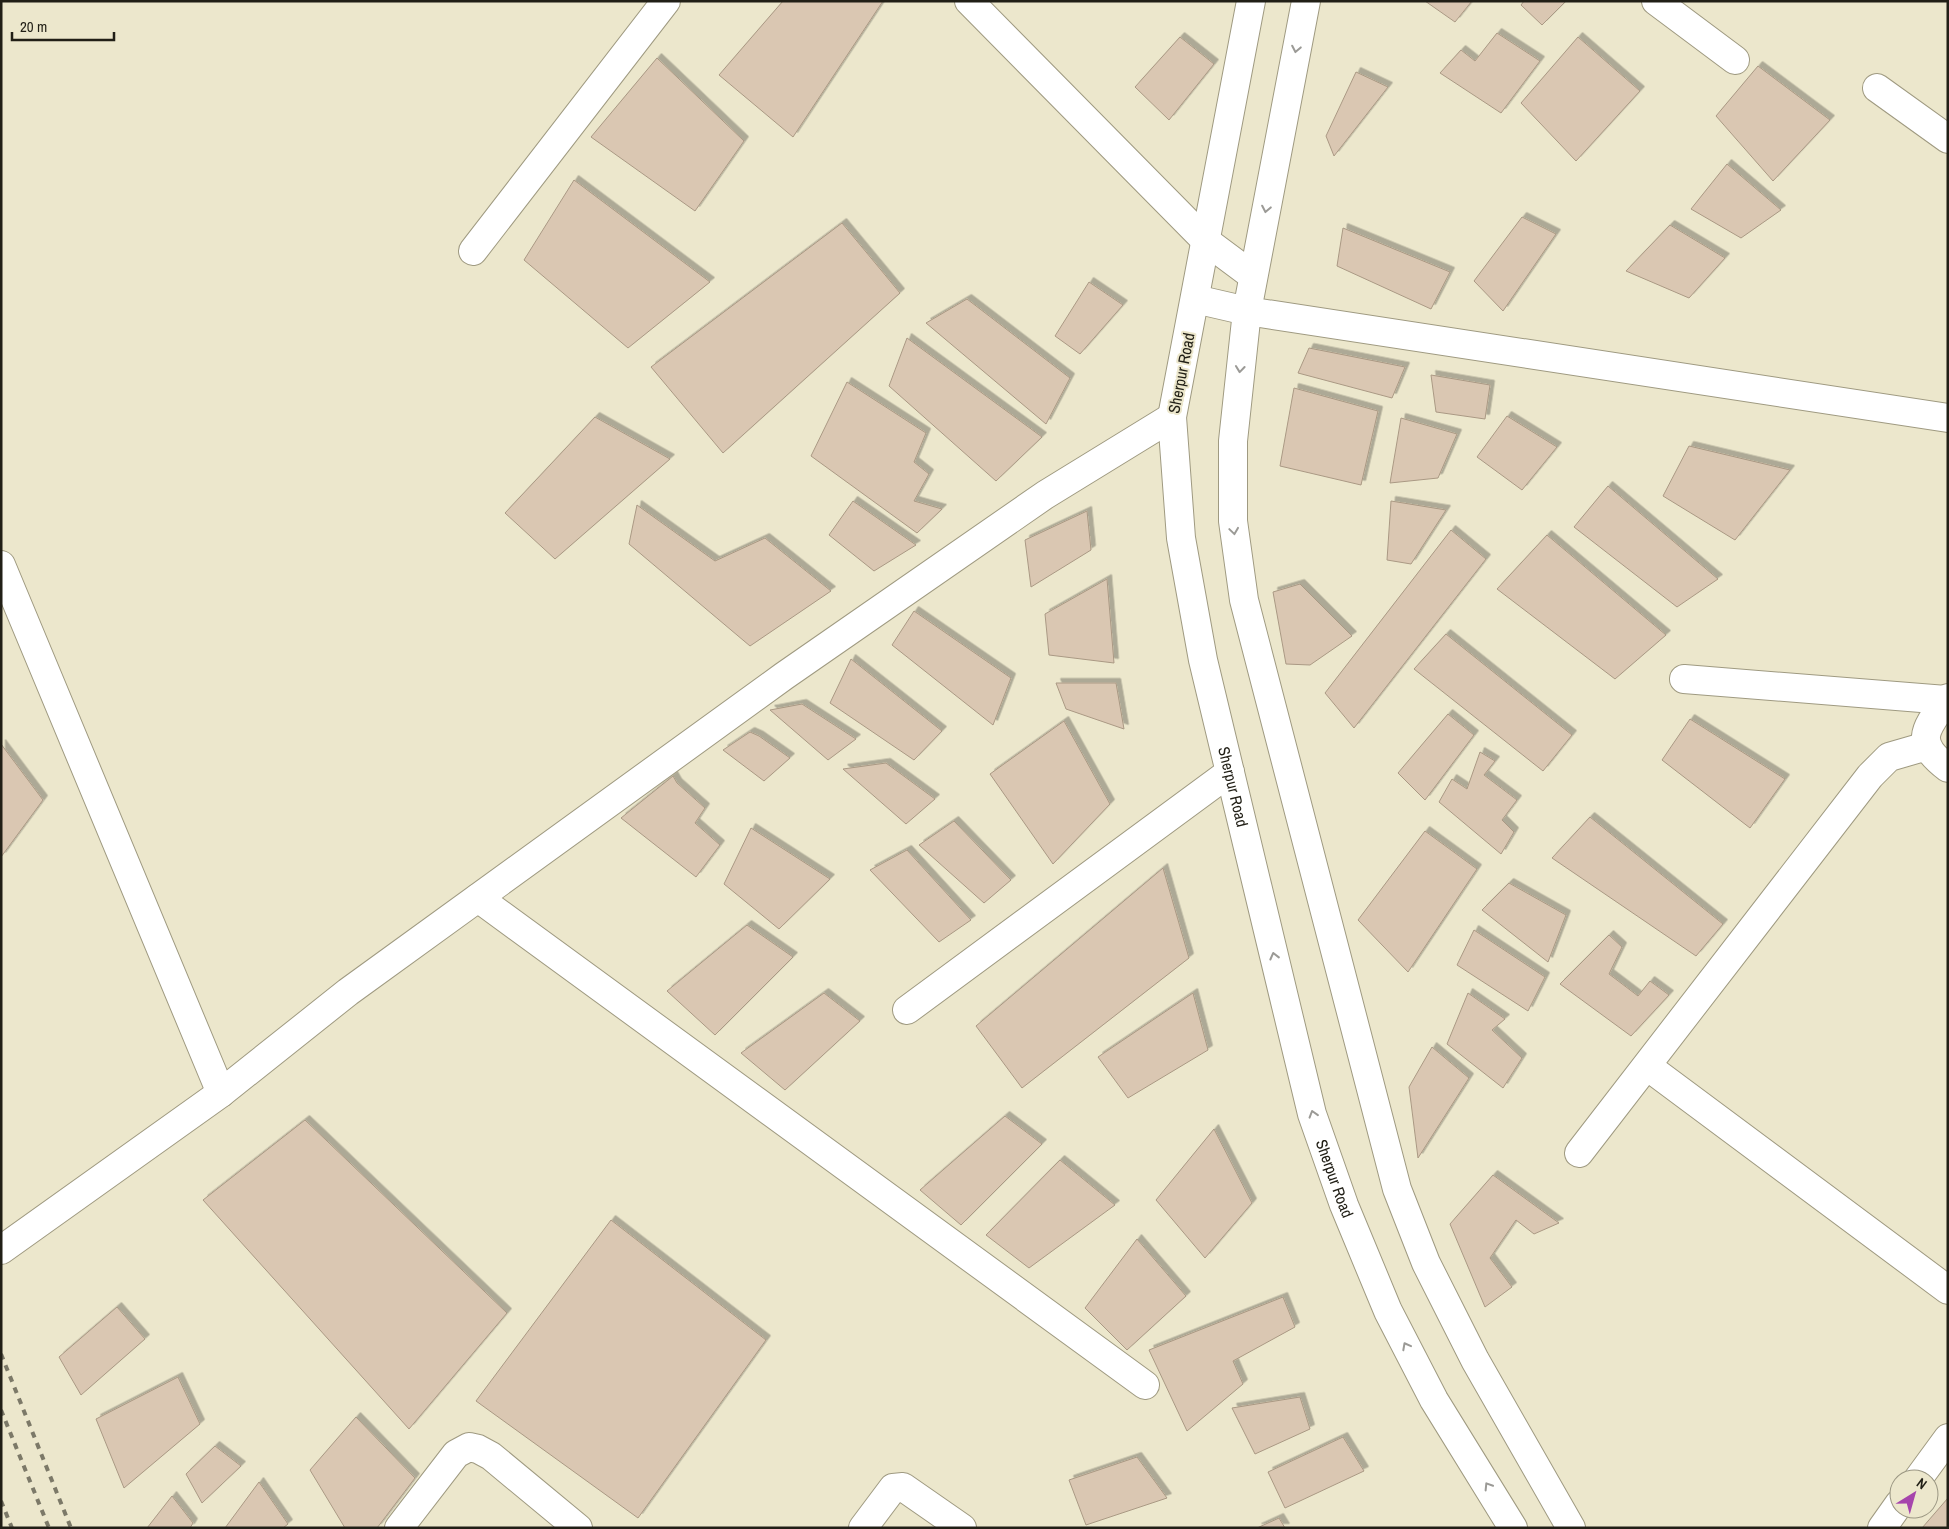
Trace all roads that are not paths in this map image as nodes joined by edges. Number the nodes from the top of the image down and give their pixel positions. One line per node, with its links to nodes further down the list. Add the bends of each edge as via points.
1 (666, 1): 10 (street)
2 (969, 1): 9 (street)
3 (1250, 1): 9 (street, Sherpur Road)
4 (1306, 1): 11 (street, one-way to 11)
5 (1656, 1): 6 (street)
6 (1735, 60)
7 (1877, 88): 8 (street)
8 (1948, 138)
9 (1206, 241): 11 (street); 12 (street, Sherpur Road)
10 (473, 251)
11 (1253, 276): 13 (street)
12 (1195, 298): 13 (street); 14 (street, Sherpur Road)
13 (1247, 310): 15 (street); 37 (street, one-way to 37, via 1233,441 1233,521 1244,600 1397,1189 1426,1263 1474,1360)
14 (1172, 417): 21 (street, Sherpur Road, via 1181,538 1203,660); 22 (street, via 1045,495 816,653)
15 (1948, 418)
16 (1, 565): 25 (street)
17 (1684, 680): 18 (street)
18 (1947, 699): 19 (street, via 1925,733)
19 (1926, 746): 20 (street); 24 (street, via 1889,757 1870,776)
20 (1948, 768)
21 (1230, 772): 23 (street); 36 (street, Sherpur Road, one-way to 21, via 1434,1400 1388,1310 1344,1205 1312,1114)
22 (478, 898): 25 (street, via 348,992); 29 (street)
23 (907, 1010)
24 (1647, 1066): 26 (street); 28 (street)
25 (221, 1093): 27 (street)
26 (1580, 1153)
27 (1, 1250)
28 (1948, 1290)
29 (1145, 1385)
30 (1948, 1438): 31 (street)
31 (1925, 1469)
32 (399, 1528): 33 (street, via 456,1454 469,1447 491,1456)
33 (578, 1528)
34 (863, 1528): 35 (street, via 892,1488 903,1487)
35 (962, 1528)
36 (1513, 1528)
37 (1571, 1528)

